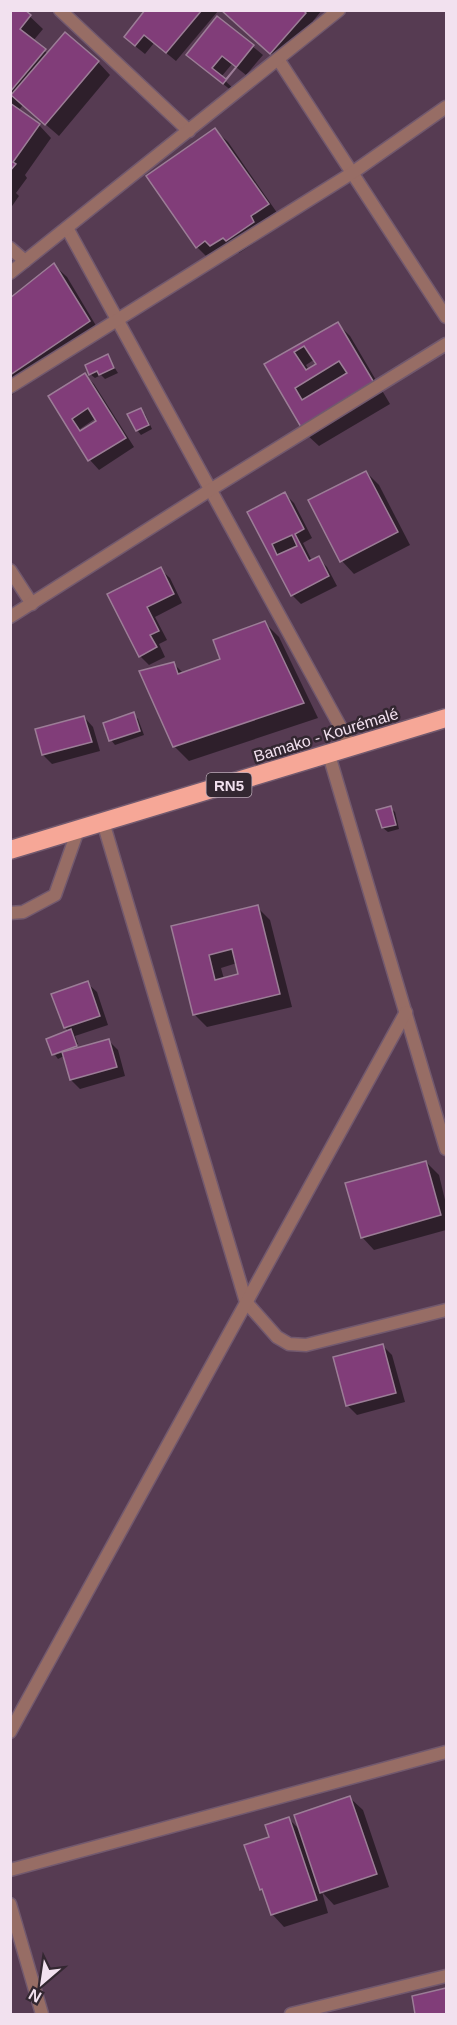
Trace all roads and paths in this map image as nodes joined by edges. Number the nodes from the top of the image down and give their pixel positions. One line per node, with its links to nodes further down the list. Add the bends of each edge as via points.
1 (60, 10): 5 (street)
2 (339, 10): 3 (street)
3 (278, 59): 5 (street); 6 (street)
4 (447, 107): 6 (street)
5 (189, 131): 7 (street)
6 (352, 173): 11 (street); 12 (street)
7 (67, 228): 9 (street); 12 (street)
8 (10, 248): 9 (street)
9 (26, 261): 10 (street)
10 (10, 273)
11 (447, 318)
12 (118, 320): 14 (street); 15 (street)
13 (447, 344): 15 (street)
14 (10, 387)
15 (210, 490): 17 (street); 20 (street)
16 (10, 570): 17 (street)
17 (32, 604): 18 (street)
18 (10, 617)
19 (447, 718): 20 (highway, Bamako - Kourémalé / RN5)
20 (352, 748): 21 (highway, Bamako - Kourémalé / RN5)
21 (329, 755): 22 (highway, Bamako - Kourémalé / RN5); 26 (street)
22 (103, 822): 23 (highway, Bamako - Kourémalé / RN5); 28 (street)
23 (78, 830): 24 (highway, Bamako - Kourémalé / RN5); 25 (street, via 55,895 23,912)
24 (10, 850)
25 (10, 913)
26 (406, 1012): 27 (street); 28 (street)
27 (447, 1149)
28 (246, 1302): 29 (street, via 277,1337 289,1344 306,1345); 30 (street)
29 (447, 1310)
30 (10, 1732)
31 (447, 1752): 32 (street)
32 (10, 1870)
33 (10, 1904): 35 (street)
34 (447, 1976): 36 (street)
35 (42, 2014)
36 (291, 2014)

